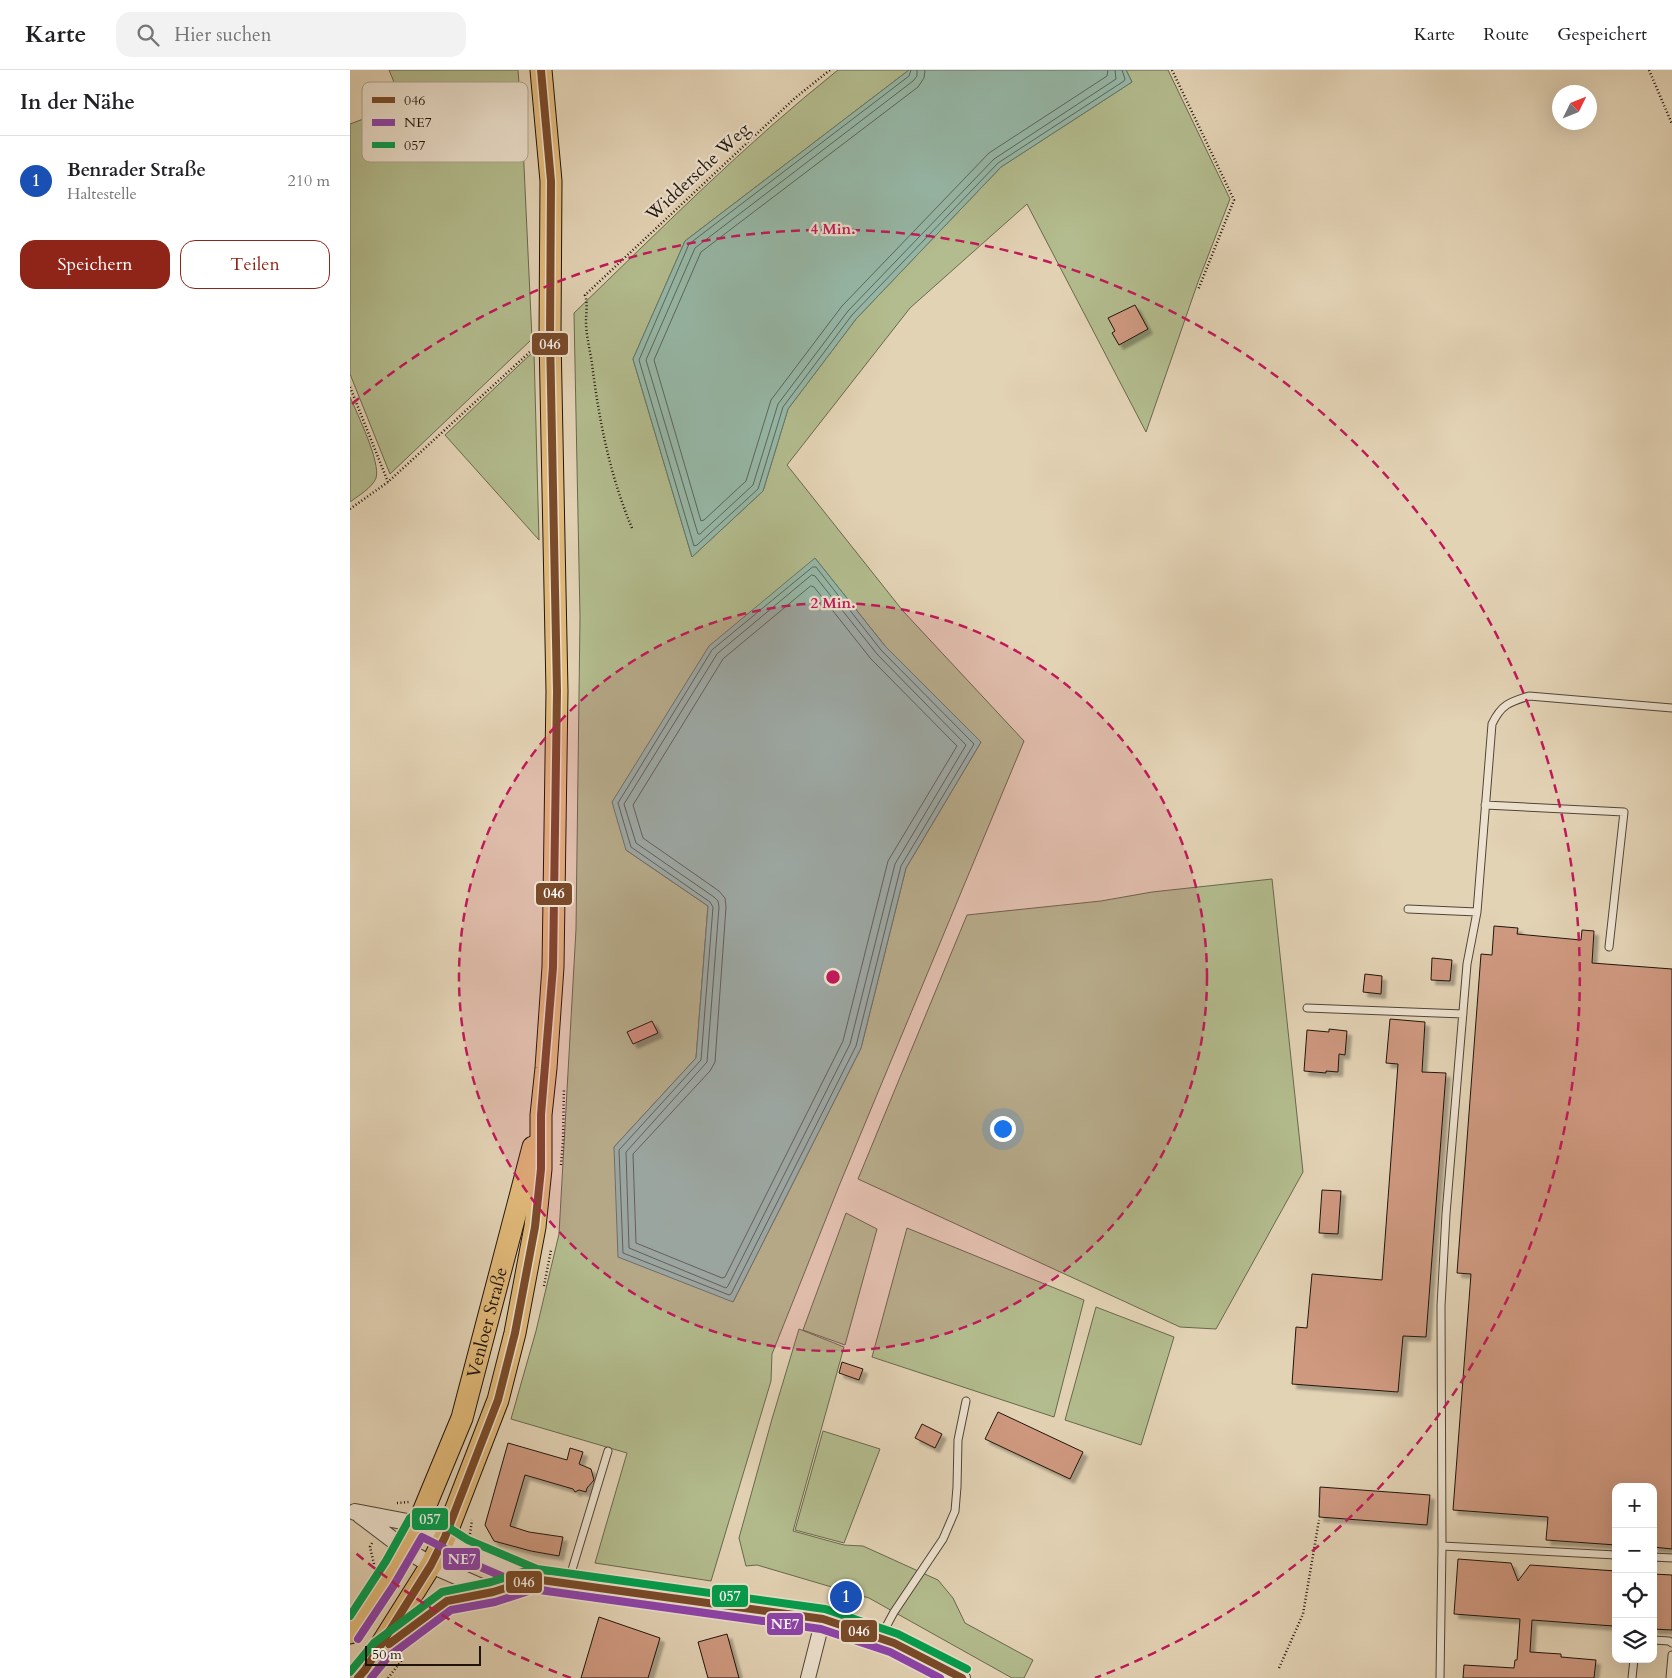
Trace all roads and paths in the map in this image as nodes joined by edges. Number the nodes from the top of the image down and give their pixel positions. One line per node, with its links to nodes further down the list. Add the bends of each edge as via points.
1 (542, 70): 7 (main road, Venloer Straße, via 550,180)
2 (830, 70): 11 (path, Widdersche Weg, via 795,98 585,295 595,387 608,453 620,499)
3 (1172, 70): 6 (path, via 1234,200)
4 (1649, 70): 5 (path)
5 (1672, 124)
6 (1198, 290)
7 (550, 337): 9 (path, via 528,352); 19 (main road, Venloer Straße, via 557,691 553,966)
8 (350, 387): 9 (path)
9 (388, 482): 10 (path)
10 (350, 509)
11 (632, 528)
12 (1672, 708): 13 (lane, via 1529,696 1511,702 1498,711 1492,724)
13 (1486, 804): 15 (lane); 16 (lane, via 1624,812)
14 (1408, 909): 15 (lane)
15 (1477, 912): 18 (lane, via 1467,964)
16 (1609, 947)
17 (1307, 1008): 18 (lane)
18 (1463, 1014): 26 (lane, via 1441,1306)
19 (541, 1115): 24 (main road, Venloer Straße, via 462,1418); 25 (main road, Venloer Straße, via 541,1169 515,1333 498,1400)
20 (966, 1401): 37 (lane, via 958,1440 955,1511 943,1539 894,1612)
21 (608, 1451): 33 (lane)
22 (352, 1510): 24 (street); 27 (street)
23 (1319, 1520): 42 (path, via 1303,1614)
24 (418, 1524): 25 (street); 27 (main road, Venloer Straße)
25 (444, 1537): 31 (main road, Venloer Straße); 32 (street, via 463,1549)
26 (1442, 1546): 28 (lane); 46 (lane)
27 (405, 1549): 31 (street); 36 (main road, Venloer Straße)
28 (1612, 1555)
29 (1657, 1557): 30 (lane)
30 (1672, 1558)
31 (431, 1565): 34 (street); 43 (main road, Venloer Straße)
32 (534, 1579): 33 (street); 34 (street)
33 (568, 1584): 35 (street)
34 (493, 1592): 43 (main road, via 440,1605 381,1650)
35 (823, 1619): 37 (street); 44 (street)
36 (350, 1633)
37 (880, 1639): 45 (street)
38 (1657, 1640): 39 (lane)
39 (1672, 1643)
40 (1672, 1655): 48 (lane)
41 (1634, 1663): 47 (lane)
42 (1279, 1668)
43 (361, 1674)
44 (808, 1678)
45 (962, 1678)
46 (1440, 1678)
47 (1632, 1678)
48 (1670, 1678)

